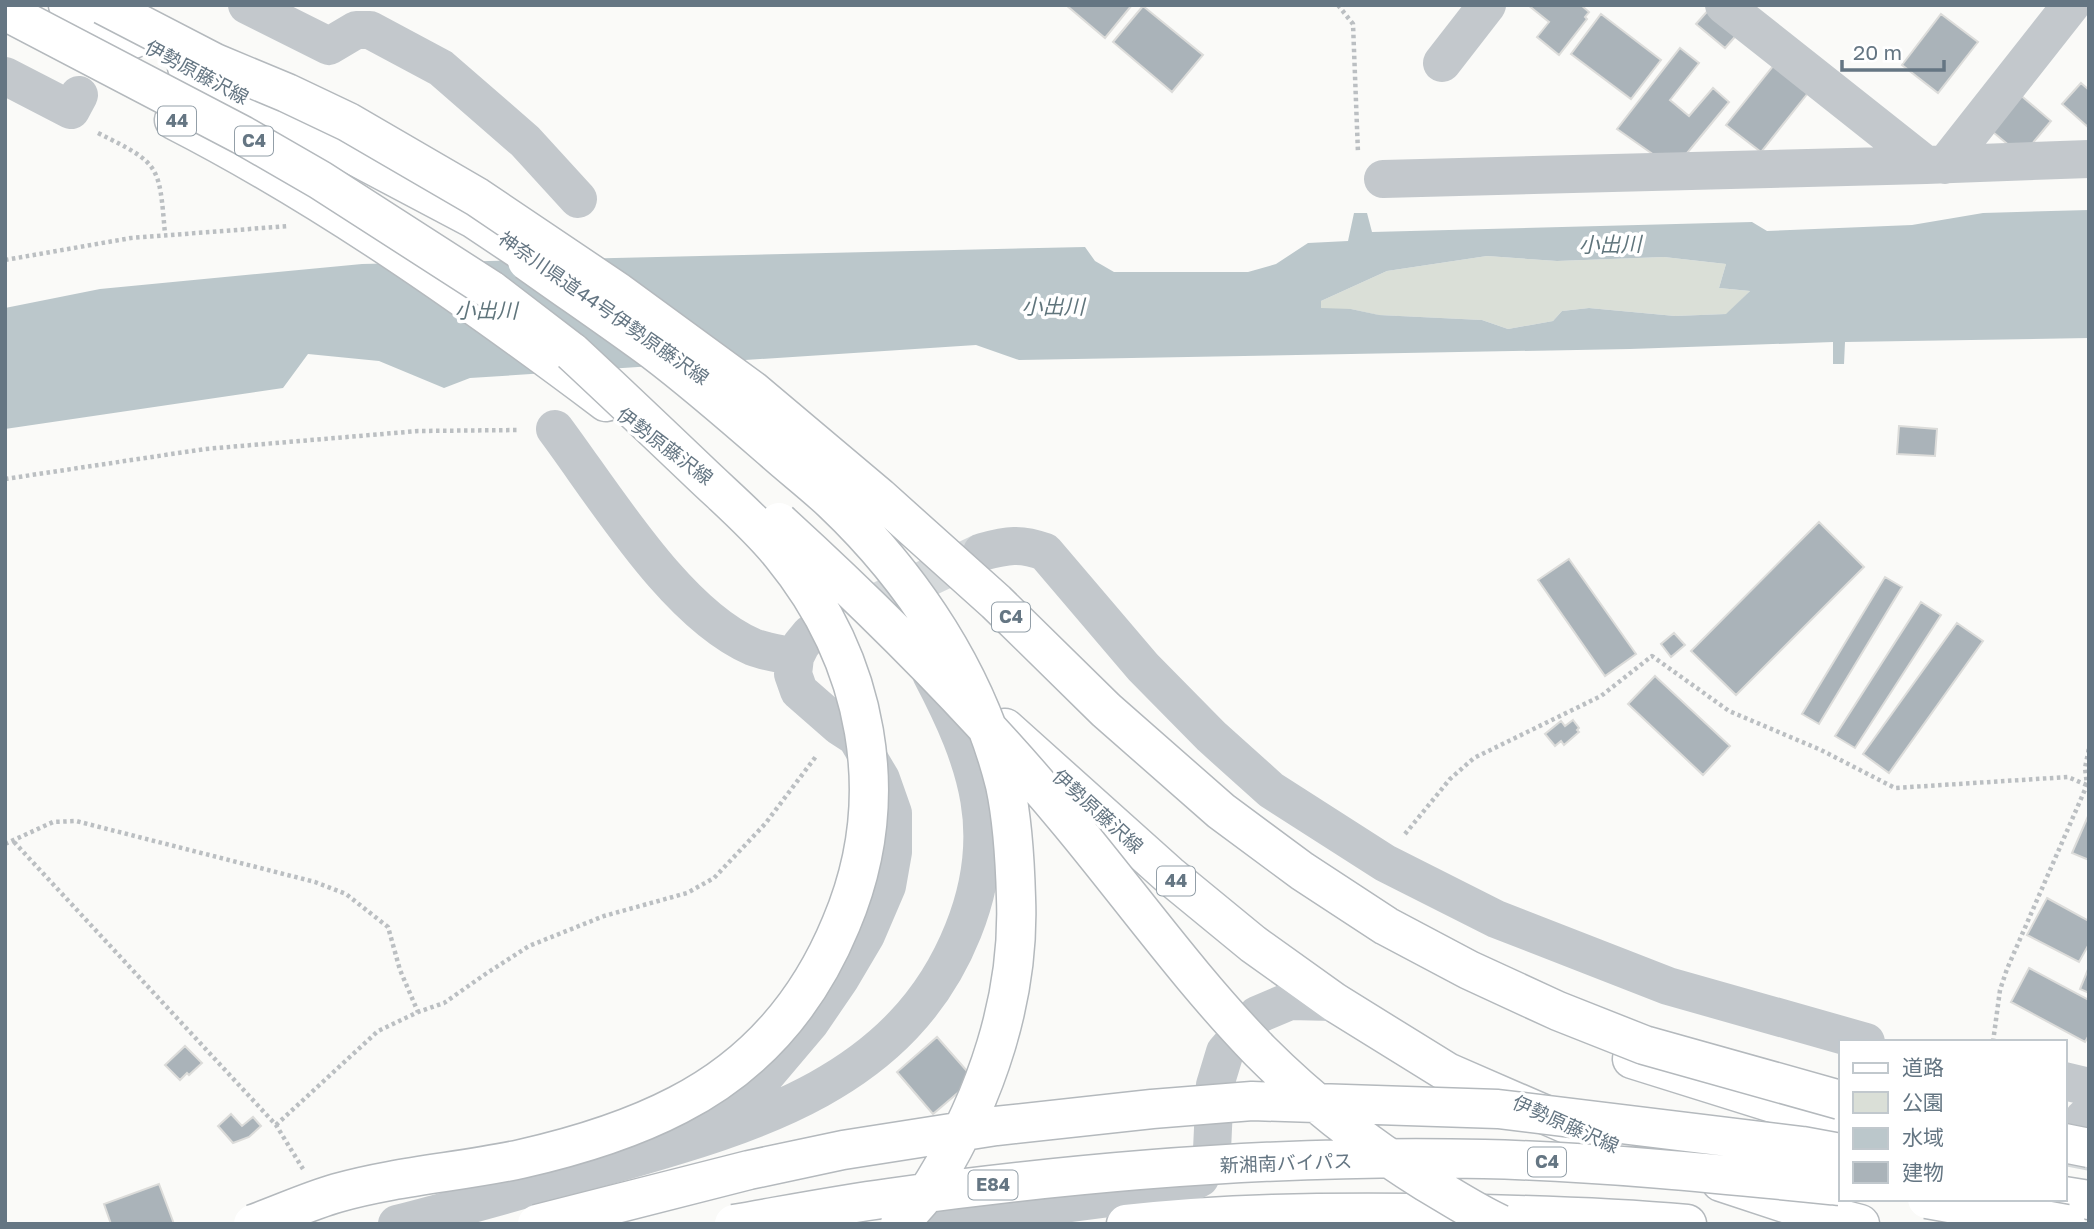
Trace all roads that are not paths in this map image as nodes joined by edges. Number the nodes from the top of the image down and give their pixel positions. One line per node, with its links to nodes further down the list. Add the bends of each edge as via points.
1 (68, 5): 17 (main road, 伊勢原藤沢線)
2 (103, 5): 9 (main road, C4, bridge)
3 (247, 5): 16 (street, via 329,46 356,30 370,30 441,68 525,141)
4 (1487, 5): 10 (street)
5 (1724, 5): 14 (street)
6 (2071, 5): 14 (street)
7 (5, 11): 18 (main road, C4, bridge, via 320,180 491,290)
8 (5, 32): 18 (main road, 44, via 259,167)
9 (215, 63): 28 (main road, C4, bridge, via 348,122 477,197 752,390 942,552 1106,710 1221,811 1386,926 1482,976 1644,1045); 44 (main road, C4, bridge, via 278,108 510,249 655,352 832,501 901,578 954,654 992,742 1005,787 1015,853 1016,948 1007,1008 979,1093 932,1184)
10 (1441, 63)
11 (5, 76): 12 (street)
12 (75, 102)
13 (2089, 159): 14 (street)
14 (1936, 165): 15 (street)
15 (1383, 179)
16 (578, 198)
17 (474, 219): 22 (main road, 神奈川県道44号伊勢原藤沢線, via 734,398 874,513)
18 (578, 369): 21 (main road, 伊勢原藤沢線 / 44, via 797,545); 40 (main road, C4, bridge, via 740,511 781,553 813,598 840,649 863,724 869,795 858,881 827,957 791,1014 741,1064 679,1105 583,1143 337,1193); 47 (main road, C4, bridge, via 718,466 849,587 1036,783 1210,996 1261,1051 1372,1147)
19 (555, 429): 30 (street, via 605,471 663,576 720,628 754,647 802,646 793,674 799,691 856,737 881,779 893,813 887,886 840,979 766,1075)
20 (982, 552): 23 (street, via 1006,545 1027,545 1045,552 1143,667)
21 (919, 652): 24 (main road, 伊勢原藤沢線 / 44, via 1169,875); 30 (street, via 961,734 979,791 984,850 974,905 951,961 922,1006 846,1074 791,1104)
22 (1149, 768): 23 (street); 29 (main road, via 1297,886 1380,940 1470,990 1644,1064)
23 (1270, 790): 25 (street, via 1385,863 1496,919 1668,986)
24 (1334, 1002): 45 (street, via 1290,1000 1257,1015 1225,1052 1215,1085 1212,1150 1200,1178 1179,1189); 49 (main road, 伊勢原藤沢線 / 44, via 1447,1072 1631,1152)
25 (1859, 1040)
26 (2066, 1081): 27 (street)
27 (2089, 1087)
28 (1839, 1100)
29 (1839, 1124)
30 (664, 1150): 39 (street)
31 (1839, 1153): 42 (main road, bridge, via 1498,1109 1252,1101 996,1126 843,1150)
32 (1254, 1163): 34 (main road, 新湘南バイパス / C4, bridge, via 1510,1160 1646,1166); 43 (main road, 新湘南バイパス / E84, bridge, via 1086,1174 887,1198)
33 (2066, 1182): 35 (main road)
34 (1839, 1186)
35 (2089, 1188)
36 (2066, 1196): 37 (main road)
37 (2089, 1200)
38 (1938, 1201): 50 (main road, bridge)
39 (480, 1213): 41 (street)
40 (253, 1224)
41 (397, 1224)
42 (537, 1224)
43 (734, 1224)
44 (900, 1224)
45 (909, 1224)
46 (1126, 1224): 48 (main road, bridge, via 1375,1213 1567,1214)
47 (1500, 1224)
48 (1687, 1224)
49 (1860, 1224)
50 (2066, 1224)

